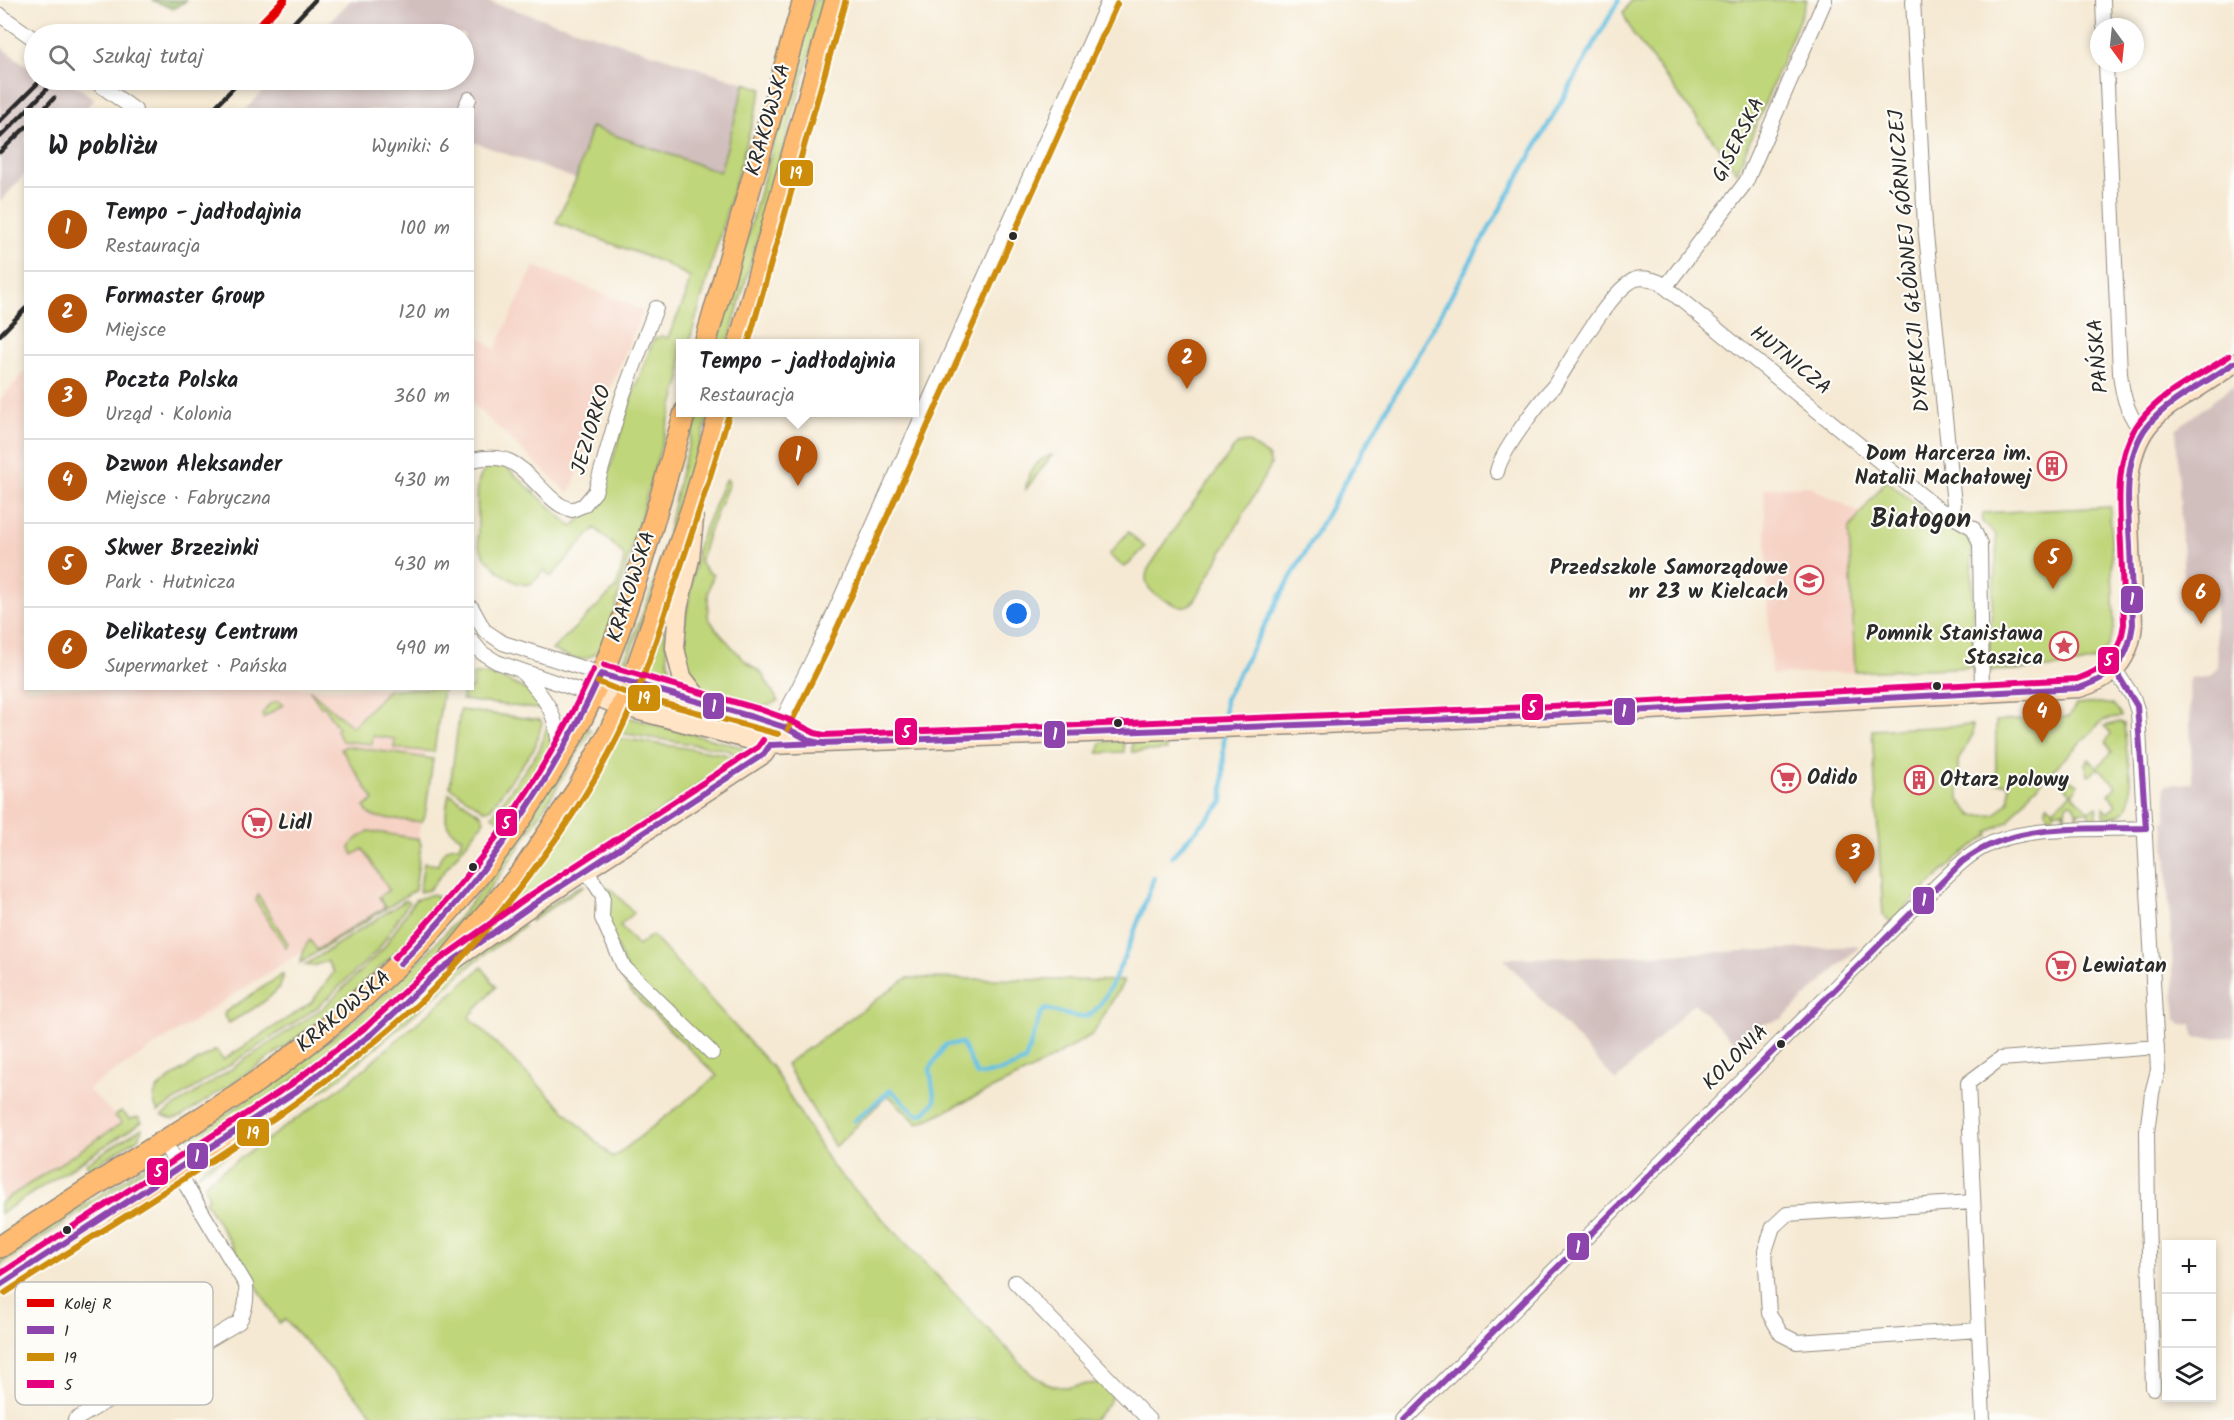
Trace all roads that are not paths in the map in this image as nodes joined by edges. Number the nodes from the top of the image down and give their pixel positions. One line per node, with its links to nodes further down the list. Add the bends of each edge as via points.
1 (804, 0): 15 (main road, KRAKOWSKA)
2 (836, 0): 16 (main road, KRAKOWSKA)
3 (1109, 0): 35 (street, via 817,651)
4 (1825, 0): 13 (street, GISERSKA, via 1746,182)
5 (1913, 0): 24 (street, DYREKCJI GŁÓWNEJ GÓRNICZEJ, via 1924,225 1954,504)
6 (2103, 0): 8 (street)
7 (0, 15): 9 (street)
8 (2104, 18)
9 (24, 32)
10 (2106, 72): 20 (street, PAŃSKA, via 2122,394)
11 (107, 90): 12 (street)
12 (132, 108)
13 (1666, 286): 22 (street, HUTNICZA, via 1642,278 1618,292 1500,459); 24 (street, HUTNICZA)
14 (656, 308): 21 (street, JEZIORKO, via 623,395 595,492 584,505 572,510 557,504 512,461 494,457)
15 (706, 339)
16 (740, 339)
17 (2234, 363): 20 (main road, via 2162,411)
18 (684, 417): 29 (main road, KRAKOWSKA, via 649,539)
19 (719, 417): 23 (main road, KRAKOWSKA)
20 (2142, 432): 28 (main road, via 2129,473 2132,631 2127,651)
21 (474, 460)
22 (1497, 472)
23 (696, 499): 30 (main road, KRAKOWSKA); 33 (main road, via 675,648 682,677)
24 (1952, 517): 32 (street, HUTNICZA, via 1973,528 1980,544)
25 (474, 612): 29 (street, via 484,630 503,642)
26 (474, 643): 27 (street, via 497,662)
27 (519, 670): 31 (street); 38 (street, via 553,713)
28 (2115, 670): 32 (main road, via 2106,678 2079,688); 39 (street, via 2138,712)
29 (601, 674): 30 (main road); 31 (main road, KRAKOWSKA)
30 (631, 684): 33 (main road); 34 (main road, KRAKOWSKA)
31 (592, 695): 34 (main road); 38 (main road, KRAKOWSKA)
32 (1982, 695): 36 (main road)
33 (702, 703): 35 (main road)
34 (621, 706): 37 (main road); 41 (main road, KRAKOWSKA, via 595,760 538,851)
35 (780, 725): 36 (main road); 37 (street)
36 (814, 743): 37 (main road)
37 (770, 745): 40 (main road, via 764,754)
38 (559, 758): 44 (main road, KRAKOWSKA, via 485,869 402,962 347,1013 286,1060)
39 (2146, 828): 42 (street); 56 (street, KOLONIA, via 2029,833 2004,837 1975,853 1926,896)
40 (586, 870): 41 (main road); 43 (street, via 603,896 602,918 624,967)
41 (440, 970): 45 (main road, KRAKOWSKA, via 342,1058)
42 (2157, 1047): 46 (street, via 2000,1059 1968,1083); 52 (street, via 2158,1070 2147,1132)
43 (712, 1053)
44 (164, 1141): 45 (street); 47 (main road, KRAKOWSKA)
45 (178, 1171): 49 (main road, KRAKOWSKA); 51 (street, via 246,1286 245,1312 239,1322)
46 (1973, 1202): 50 (street); 50 (street, via 1787,1214 1773,1227 1765,1251 1769,1313 1781,1334 1797,1342)
47 (0, 1247)
48 (1015, 1282): 55 (street)
49 (0, 1285)
50 (1979, 1330): 57 (street)
51 (213, 1338)
52 (2153, 1388)
53 (100, 1405): 54 (street)
54 (75, 1420)
55 (1149, 1420)
56 (1405, 1420)
57 (1983, 1420)

